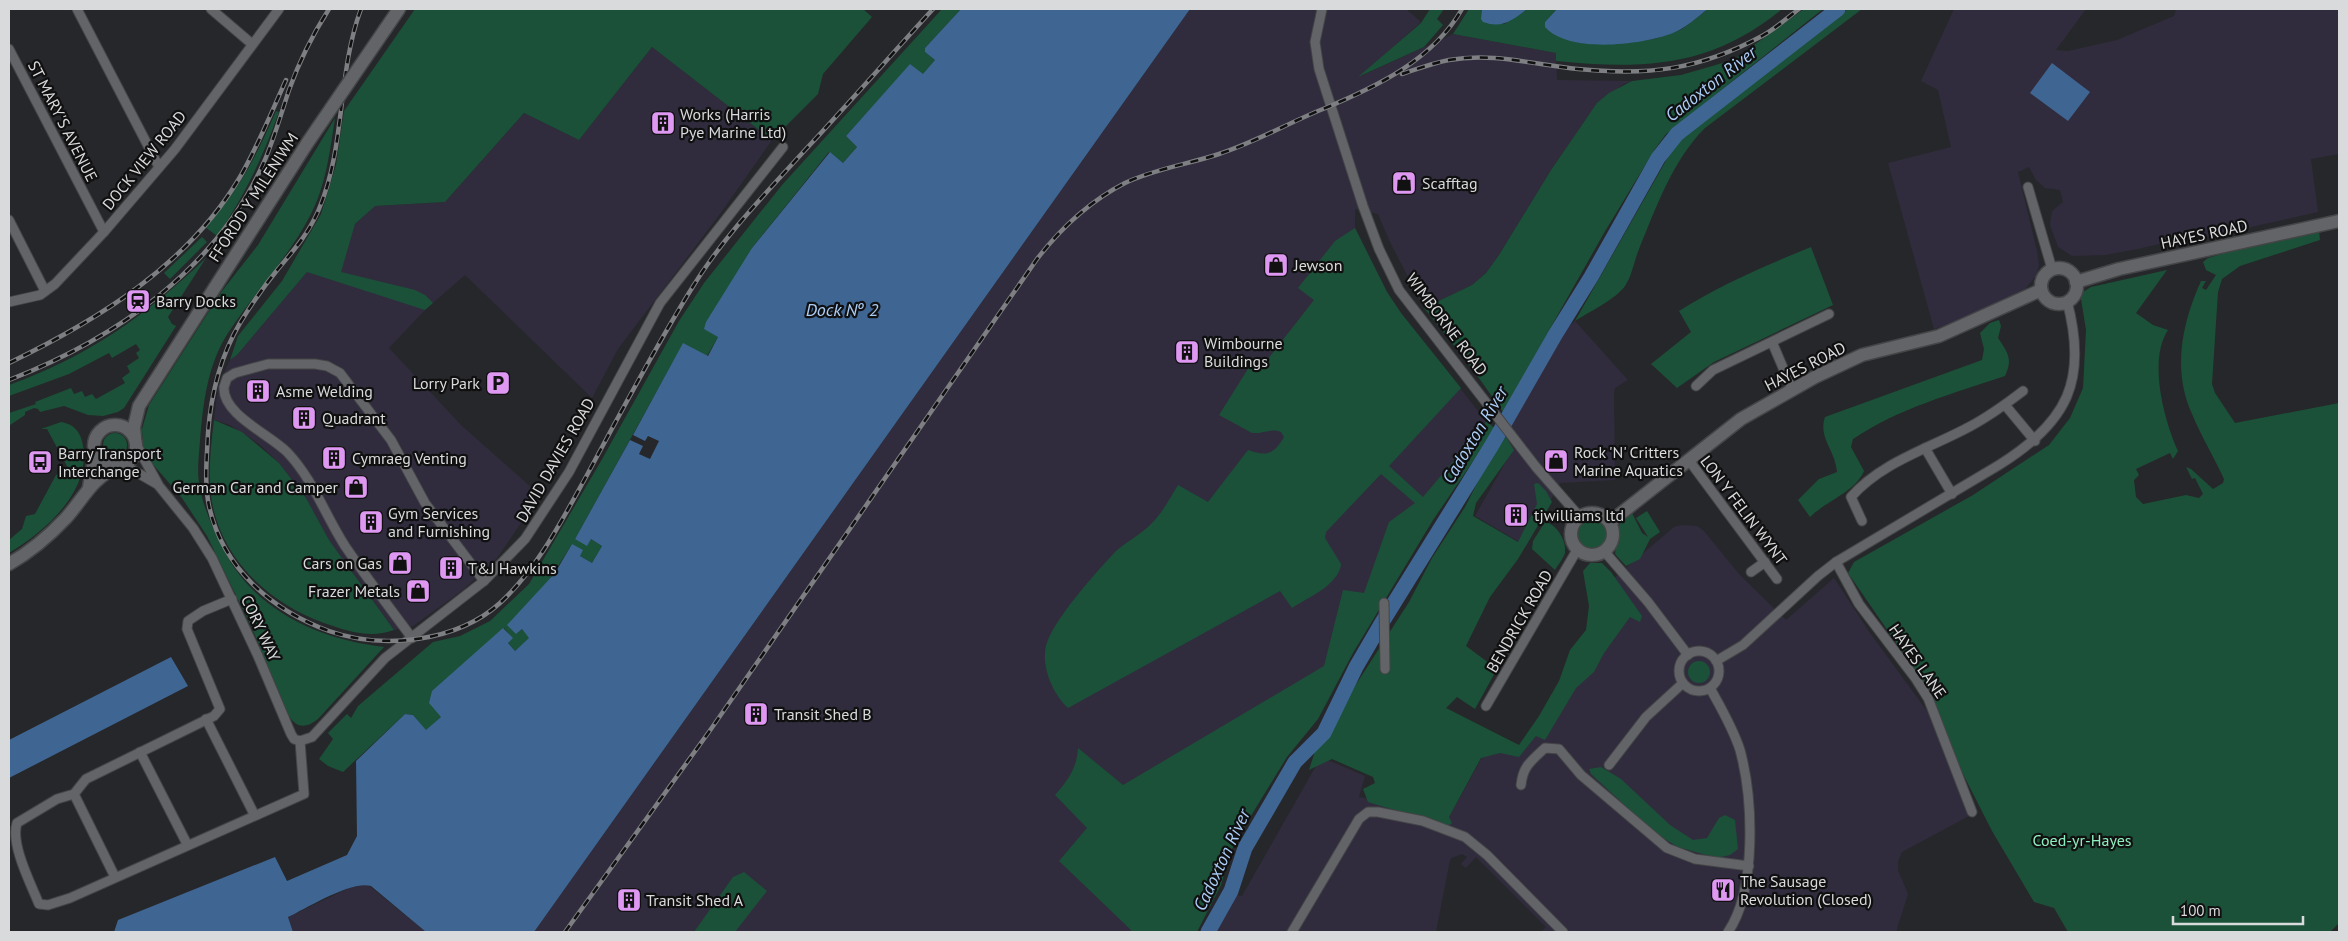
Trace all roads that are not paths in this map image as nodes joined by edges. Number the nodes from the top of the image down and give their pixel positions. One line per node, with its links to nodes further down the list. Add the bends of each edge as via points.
1 (77, 9): 9 (street)
2 (211, 9): 6 (street)
3 (279, 9): 6 (street, DOCK VIEW ROAD)
4 (399, 9): 26 (street, FFORDD Y MILENIWM, bridge, via 308,142)
5 (1322, 9): 37 (street, WIMBORNE ROAD, via 1315,37 1316,56 1363,206 1399,290 1536,467)
6 (252, 44): 9 (street, DOCK VIEW ROAD)
7 (9, 49): 13 (street, ST MARY'S AVENUE)
8 (784, 147): 47 (street, DAVID DAVIES ROAD, via 665,295 556,493 525,539)
9 (159, 167): 13 (street, DOCK VIEW ROAD)
10 (2028, 187): 14 (street)
11 (9, 220): 17 (street)
12 (2339, 221): 15 (street, HAYES ROAD, via 2118,269)
13 (104, 232): 17 (street, DOCK VIEW ROAD)
14 (2052, 269): 15 (street, via 2068,270); 16 (street, via 2042,279)
15 (2076, 282): 18 (street, via 2074,294)
16 (2042, 290): 18 (street, via 2054,303); 23 (street, HAYES ROAD, via 1939,336 1862,355)
17 (45, 291): 19 (street, DOCK VIEW ROAD)
18 (2067, 301): 29 (street, via 2074,328 2075,368 2061,407 2051,425)
19 (9, 302)
20 (1828, 314): 21 (street)
21 (1772, 342): 22 (street, via 1713,370); 23 (street)
22 (1696, 386)
23 (1792, 389): 32 (street, HAYES ROAD, via 1741,419)
24 (2023, 391): 25 (street)
25 (2005, 405): 29 (street); 30 (street)
26 (139, 406): 27 (street, FFORDD Y MILENIWM); 28 (street, FFORDD Y MILENIWM, via 134,427)
27 (116, 425): 28 (street, via 127,428); 31 (street, via 104,427 98,433 94,441)
28 (135, 441): 33 (street, via 134,456); 34 (street, CORY WAY)
29 (2035, 441): 36 (street)
30 (1926, 448): 36 (street); 38 (street, via 1874,476 1851,497)
31 (95, 455): 33 (street, via 104,465); 35 (street)
32 (1688, 460): 39 (street, HAYES ROAD); 42 (street, LON Y FELIN WYNT)
33 (120, 466): 34 (street, CORY WAY); 35 (street)
34 (159, 486): 48 (street, CORY WAY, via 202,540)
35 (89, 487): 44 (street, via 49,535)
36 (1952, 494): 43 (street)
37 (1579, 516): 39 (street, via 1592,512); 40 (street, via 1570,532)
38 (1862, 520)
39 (1610, 522): 41 (street, via 1613,536)
40 (1577, 550): 41 (street, via 1593,555); 56 (street, BENDRICK ROAD)
41 (1604, 551): 51 (street, via 1648,601)
42 (1765, 562): 45 (street); 46 (street, LON Y FELIN WYNT)
43 (1836, 562): 52 (street, via 1743,645); 63 (street, HAYES LANE, via 1859,604 1928,698)
44 (9, 564)
45 (1752, 572)
46 (1777, 579)
47 (484, 581): 50 (street, DAVID DAVIES ROAD); 50 (street, via 424,503 387,434 340,373 322,364 278,363 253,366 230,375 224,386 228,405 293,459 345,546)
48 (232, 600): 57 (street, via 188,621 187,629 220,708 214,716); 58 (street, CORY WAY, via 291,734)
49 (1384, 603): 53 (street)
50 (412, 638): 58 (street, DAVID DAVIES ROAD, via 385,658 312,737)
51 (1688, 655): 52 (street, via 1706,653); 54 (street, via 1679,668)
52 (1716, 661): 55 (street, via 1718,675)
53 (1385, 668)
54 (1683, 683): 55 (street, via 1687,688 1699,691); 60 (street, via 1646,717)
55 (1710, 688): 66 (street, via 1734,735 1743,764)
56 (1486, 706)
57 (206, 719): 59 (street); 64 (street)
58 (300, 741): 64 (street, via 304,794)
59 (140, 752): 62 (street, via 82,781); 65 (street)
60 (1609, 765)
61 (1521, 785): 66 (street, via 1523,770 1545,748 1559,749 1581,775 1667,848 1696,859)
62 (74, 794): 67 (street); 67 (street, via 28,816 17,823 14,831 27,875 40,904 48,905 70,898)
63 (1972, 812)
64 (254, 814): 65 (street)
65 (187, 844): 67 (street)
66 (1749, 866): 70 (street, via 1742,907)
67 (115, 877)
68 (1292, 932): 69 (street, via 1359,819 1368,812 1378,812 1423,821 1465,837)
69 (1563, 932)
70 (1728, 932)

